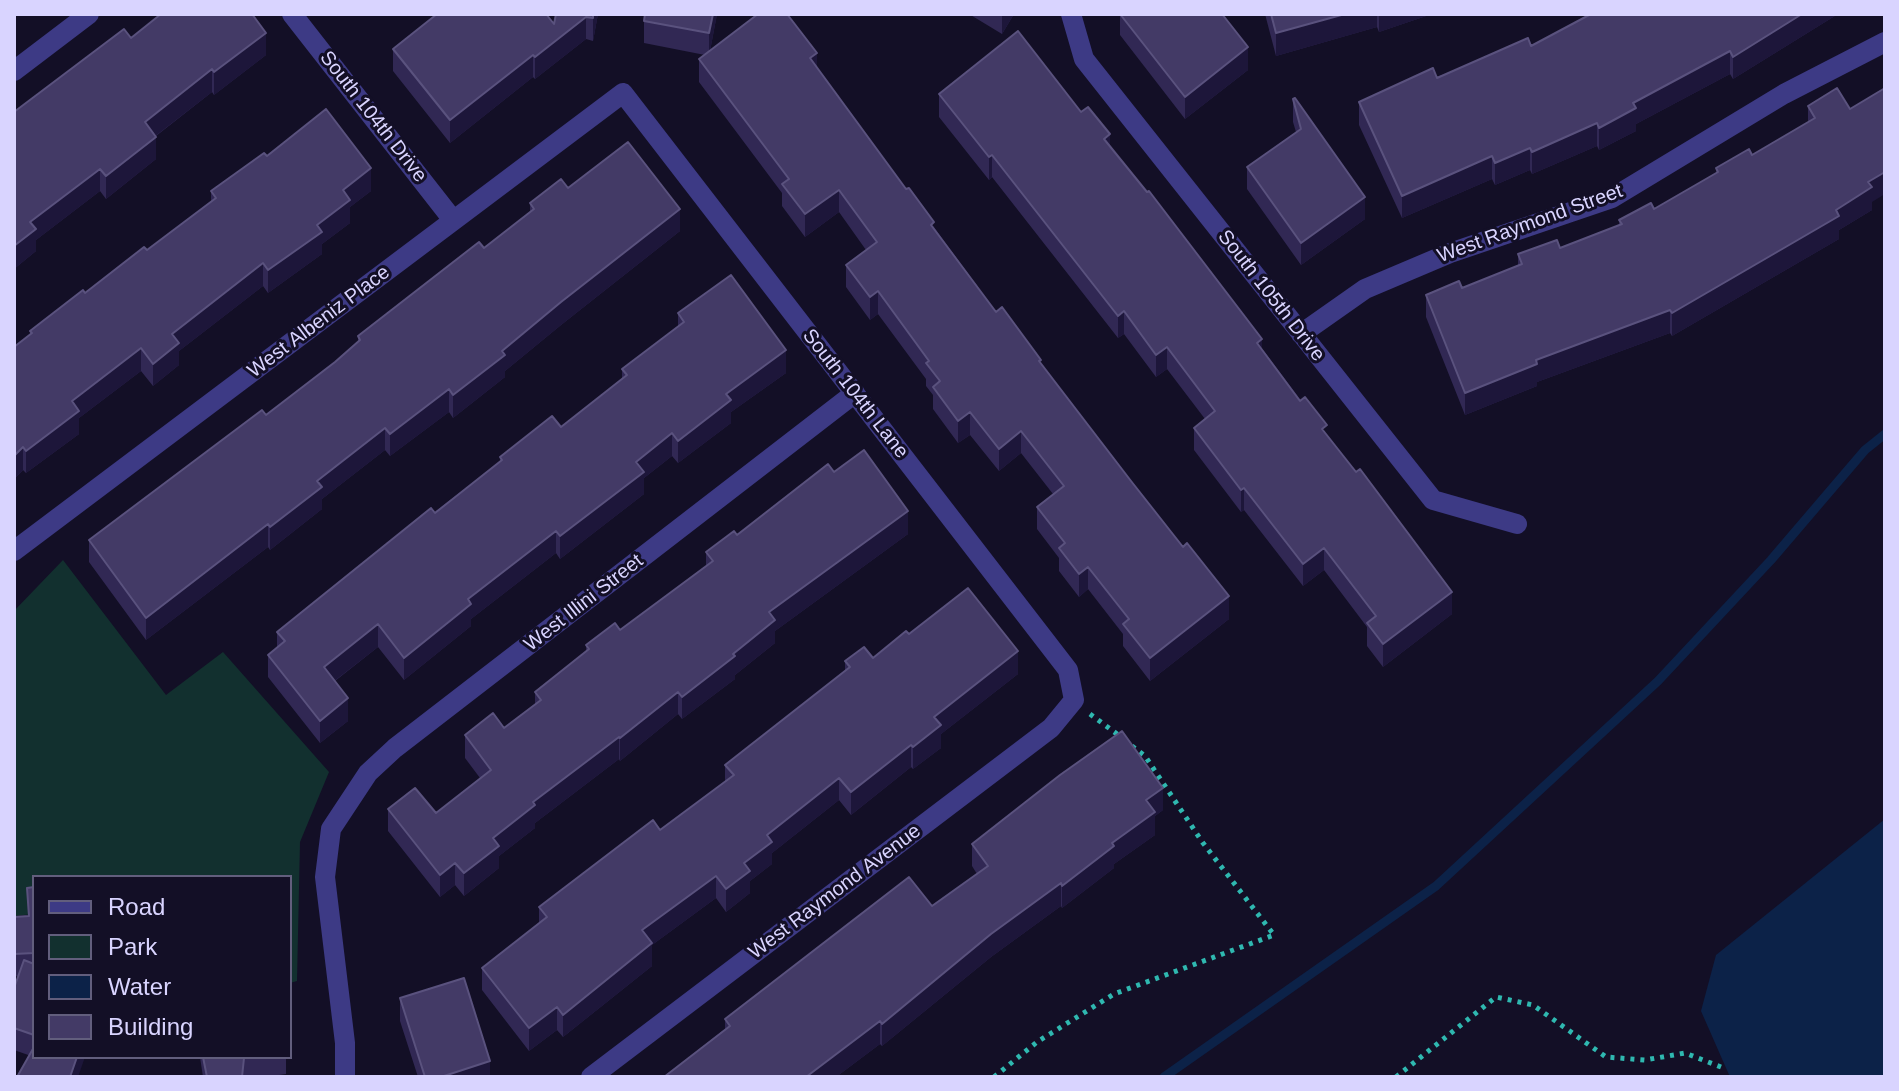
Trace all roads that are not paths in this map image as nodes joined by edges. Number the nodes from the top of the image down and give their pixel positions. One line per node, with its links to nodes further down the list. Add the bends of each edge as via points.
1 (89, 14): 5 (street)
2 (292, 14): 7 (street, South 104th Drive)
3 (1070, 15): 8 (street, South 105th Drive, via 1084,59)
4 (1885, 42): 8 (street, West Raymond Street, via 1784,94 1612,198 1450,253 1365,289)
5 (14, 71)
6 (623, 93): 7 (street, West Albeniz Place); 9 (street, South 104th Lane)
7 (453, 220): 11 (street, West Albeniz Place)
8 (1301, 334): 10 (street, South 105th Drive, via 1433,500)
9 (855, 393): 12 (street, South 104th Lane, via 1068,670); 13 (street, West Illini Street, via 368,773 331,829 325,877)
10 (1517, 524)
11 (14, 551)
12 (1074, 700): 14 (street, West Raymond Avenue, via 1051,728)
13 (345, 1077)
14 (591, 1077)

